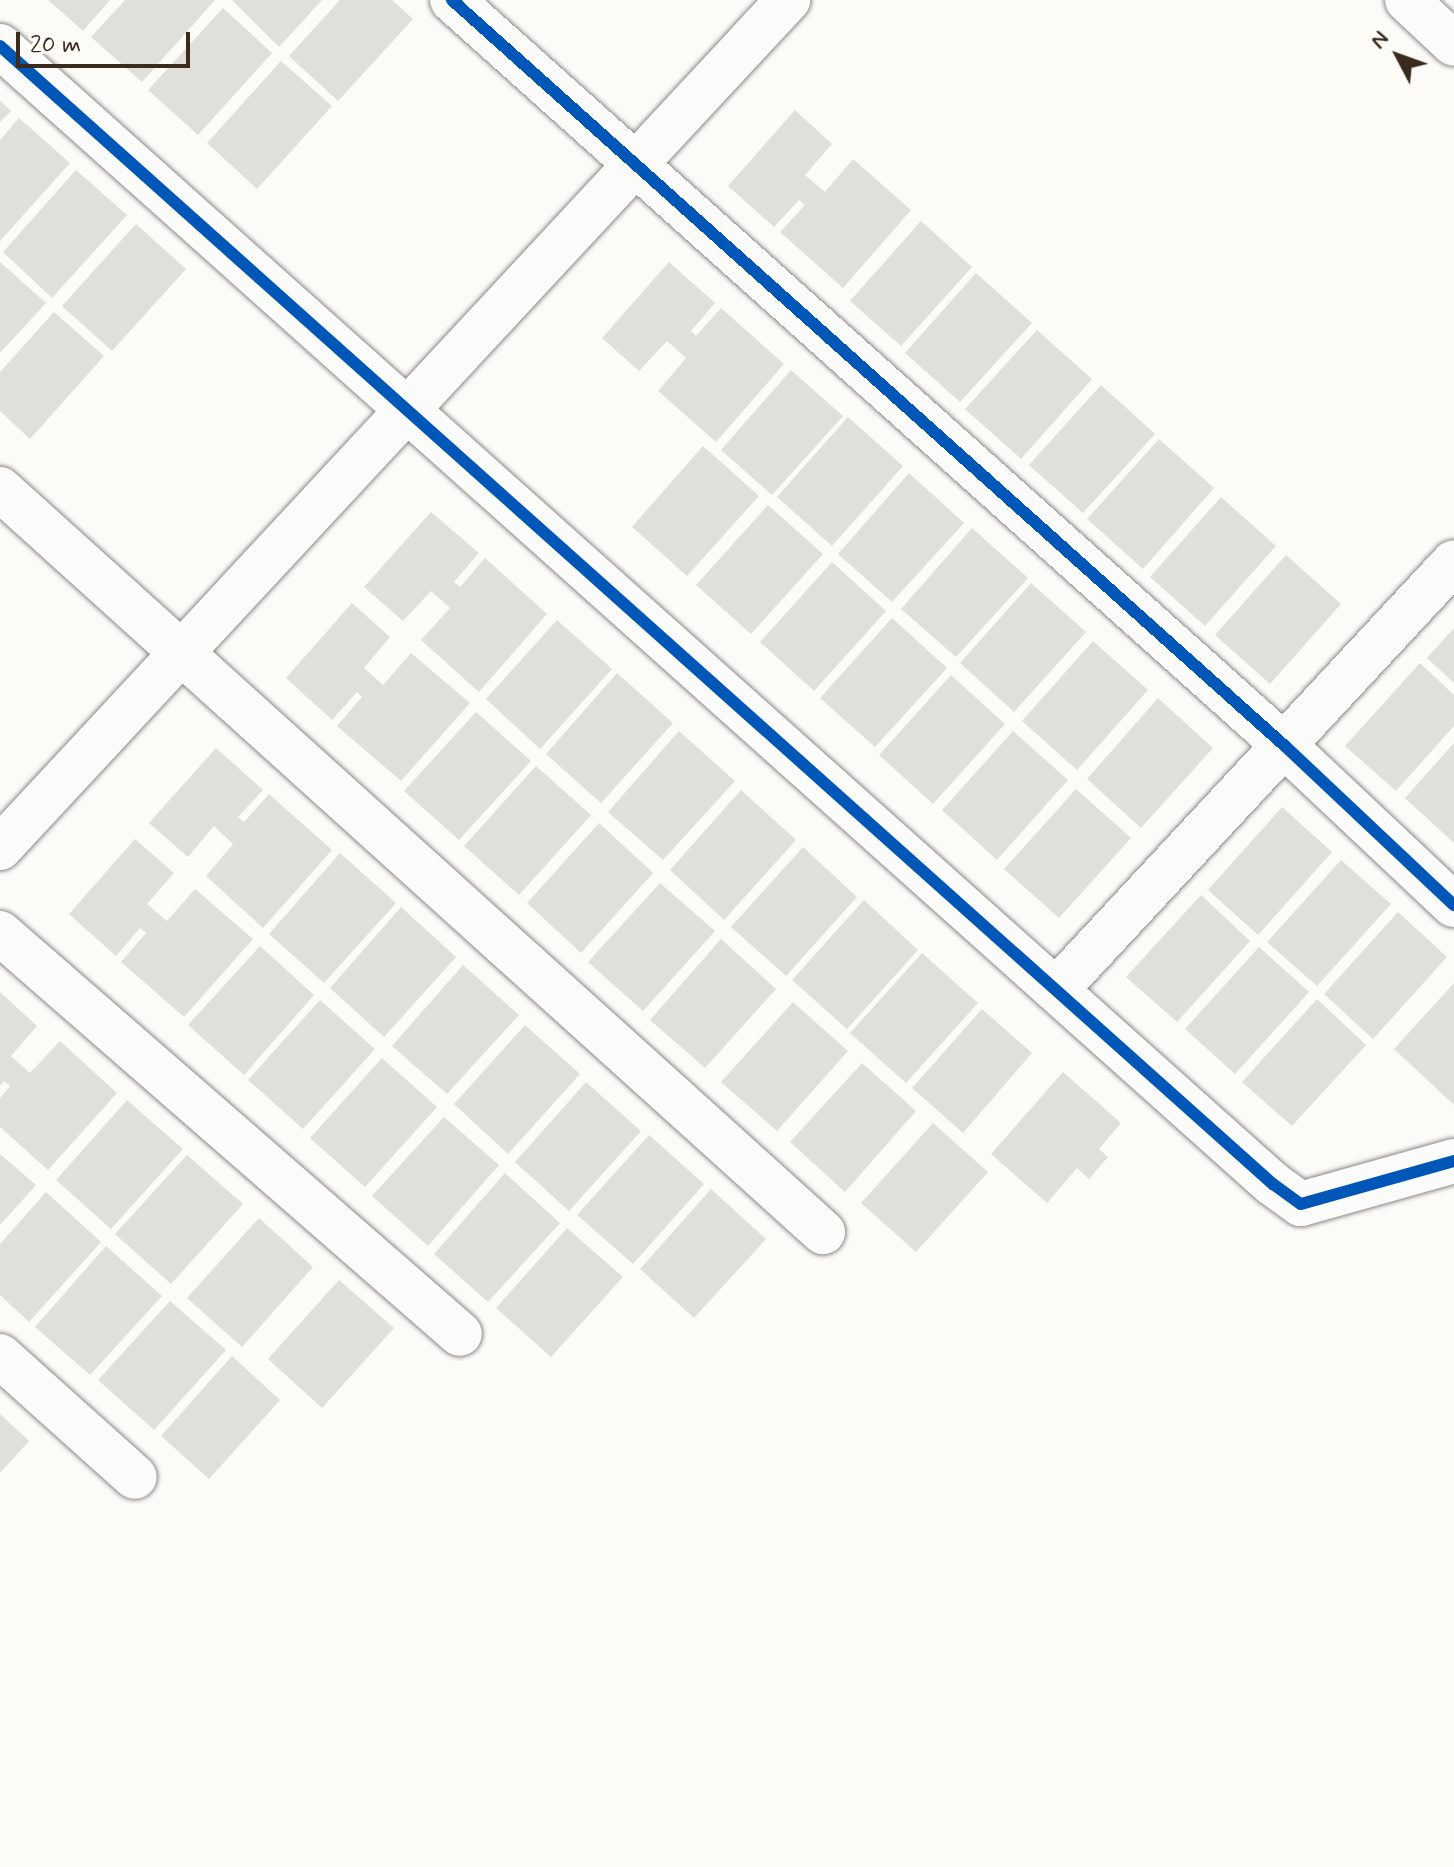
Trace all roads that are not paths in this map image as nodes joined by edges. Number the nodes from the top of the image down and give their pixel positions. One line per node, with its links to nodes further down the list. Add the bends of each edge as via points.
1 (452, 0): 6 (street)
2 (788, 0): 6 (street)
3 (1407, 0): 4 (street)
4 (1454, 44)
5 (0, 46): 7 (street)
6 (631, 164): 7 (street); 11 (street)
7 (408, 409): 10 (street); 15 (street)
8 (0, 489): 10 (street)
9 (1454, 562): 11 (street)
10 (179, 651): 12 (street); 17 (street)
11 (1285, 746): 13 (street); 15 (street)
12 (0, 848)
13 (1454, 905)
14 (0, 933): 18 (street)
15 (1056, 990): 16 (street, via 1301,1204)
16 (1454, 1161)
17 (823, 1232)
18 (460, 1334)
19 (0, 1356): 20 (street)
20 (135, 1477)

